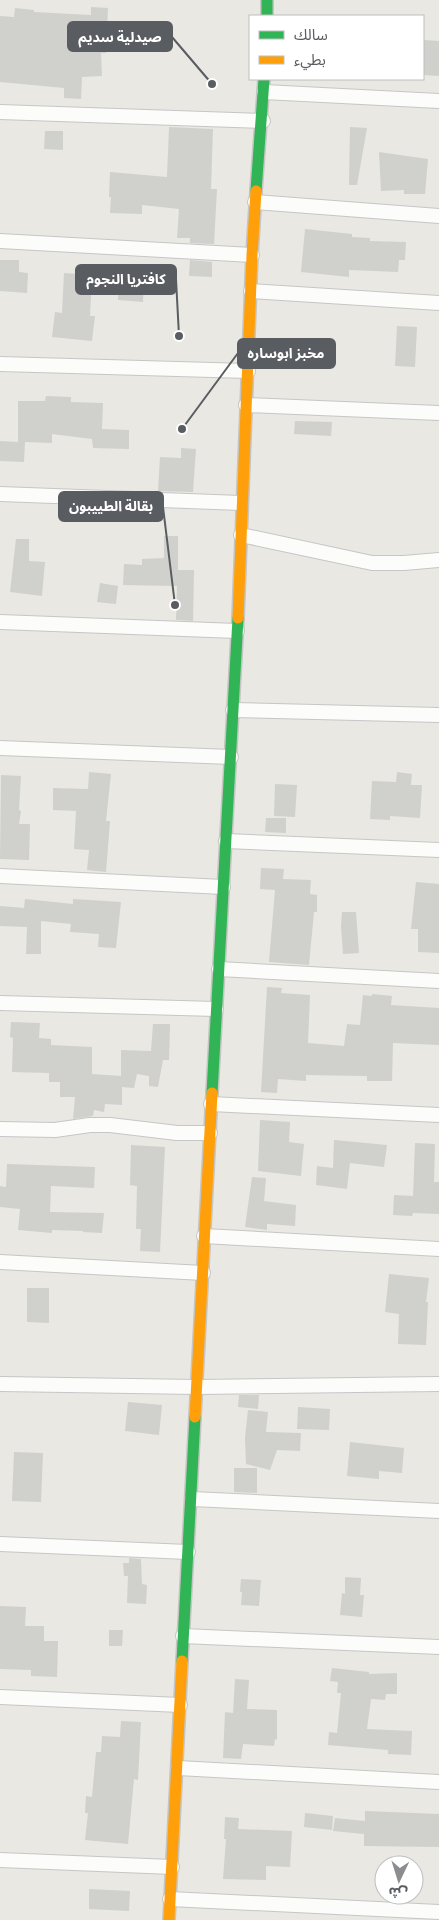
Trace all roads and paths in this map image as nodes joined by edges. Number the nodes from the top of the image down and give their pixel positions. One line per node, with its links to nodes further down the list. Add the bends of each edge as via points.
1 (267, 0): 2 (main road)
2 (266, 15)
3 (264, 85): 4 (street); 6 (main road)
4 (439, 101)
5 (0, 112): 6 (street)
6 (263, 121): 7 (main road)
7 (255, 202): 8 (street); 10 (main road)
8 (439, 216)
9 (0, 241): 10 (street)
10 (252, 255): 11 (main road)
11 (251, 291): 12 (street); 14 (main road)
12 (439, 303)
13 (0, 364): 14 (street)
14 (248, 372): 15 (main road)
15 (246, 404): 16 (street); 18 (main road)
16 (439, 413)
17 (0, 494): 18 (street)
18 (241, 503): 19 (main road)
19 (241, 535): 20 (street, via 372,563); 22 (main road)
20 (439, 560)
21 (0, 622): 22 (street)
22 (238, 631): 23 (main road)
23 (233, 710): 24 (street); 26 (main road)
24 (439, 715)
25 (0, 748): 26 (street)
26 (230, 757): 27 (main road)
27 (226, 841): 28 (street); 30 (main road)
28 (439, 850)
29 (0, 876): 30 (street)
30 (223, 887): 31 (main road)
31 (219, 969): 32 (street); 34 (main road)
32 (439, 981)
33 (0, 1003): 34 (street)
34 (216, 1009): 35 (main road)
35 (211, 1104): 36 (street); 38 (main road)
36 (439, 1115)
37 (0, 1129): 38 (street, via 55,1130 110,1125 177,1133)
38 (210, 1132): 39 (main road)
39 (204, 1236): 40 (street); 42 (main road)
40 (439, 1249)
41 (0, 1262): 42 (street)
42 (203, 1272): 45 (main road)
43 (0, 1384): 45 (street)
44 (439, 1384): 45 (street)
45 (197, 1387): 46 (main road)
46 (192, 1498): 47 (street); 49 (main road)
47 (439, 1511)
48 (0, 1544): 49 (street)
49 (188, 1552): 50 (main road)
50 (183, 1636): 51 (street); 53 (main road)
51 (439, 1647)
52 (0, 1697): 53 (street)
53 (180, 1705): 54 (main road)
54 (178, 1768): 55 (street); 57 (main road)
55 (439, 1782)
56 (0, 1860): 57 (street)
57 (172, 1867): 58 (main road)
58 (170, 1899): 59 (street); 60 (main road)
59 (439, 1912)
60 (169, 1920)

